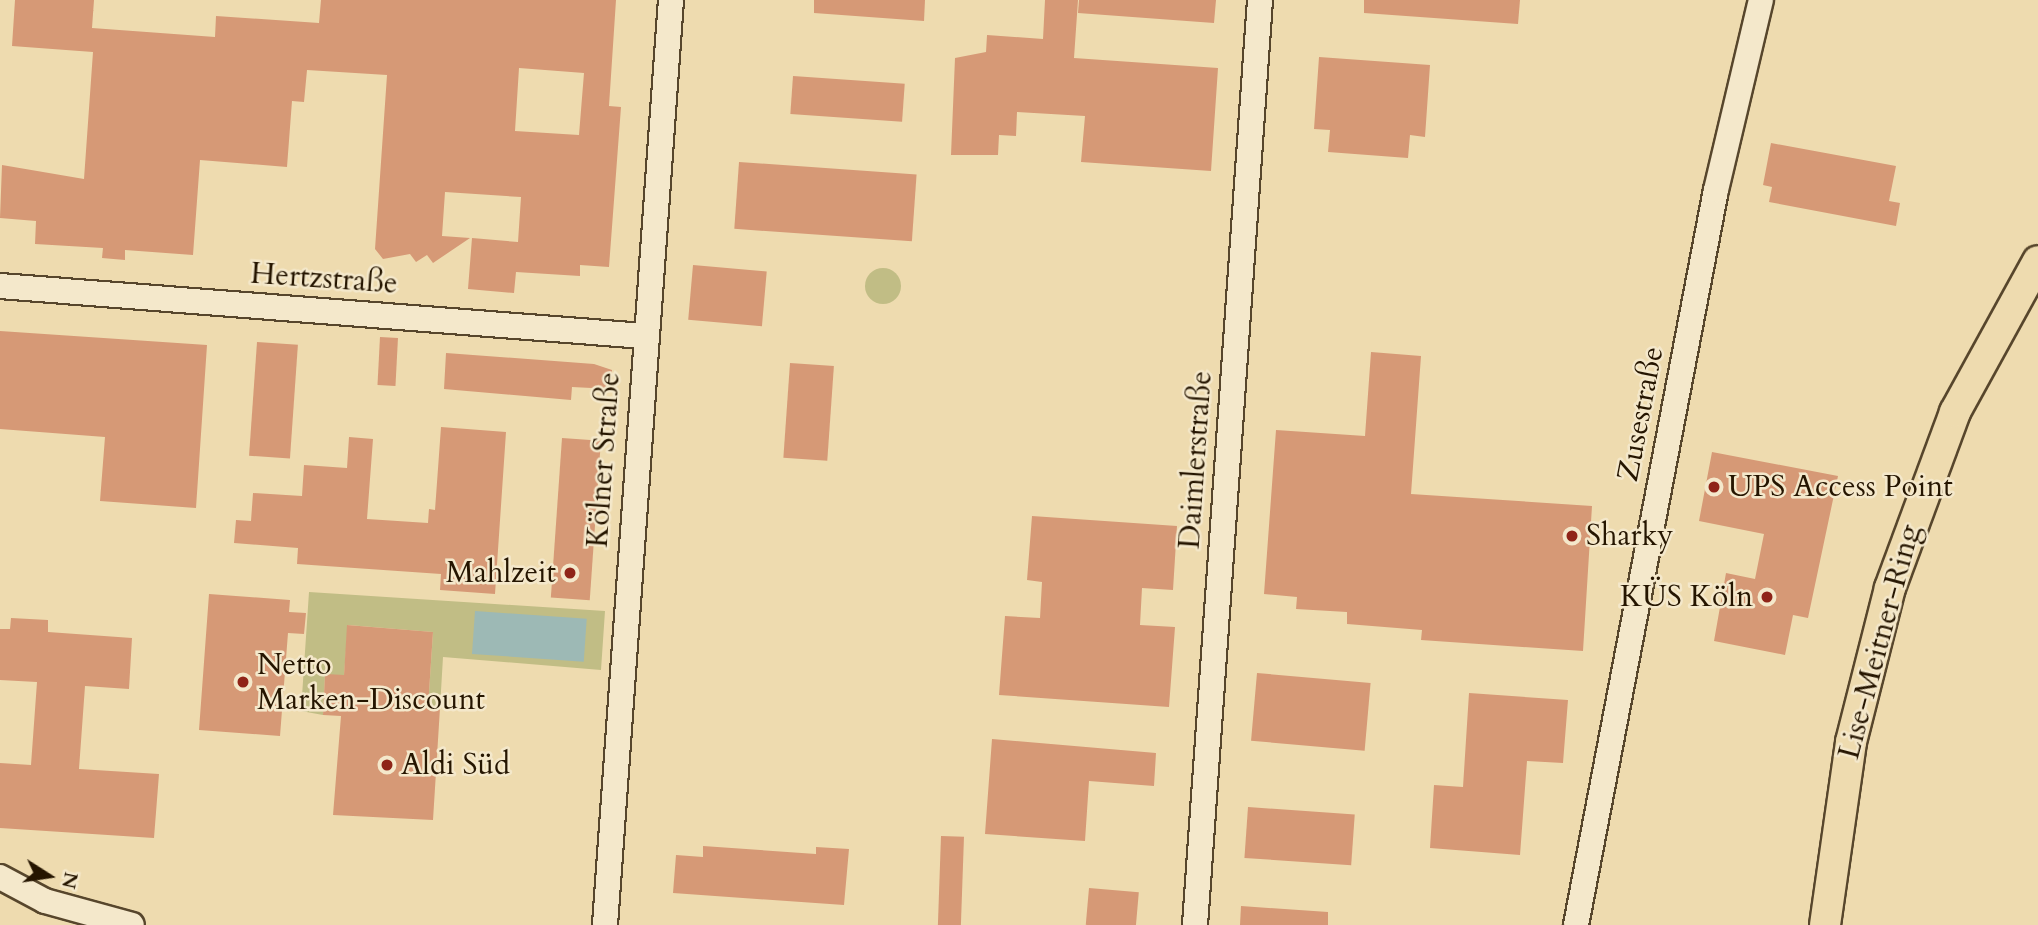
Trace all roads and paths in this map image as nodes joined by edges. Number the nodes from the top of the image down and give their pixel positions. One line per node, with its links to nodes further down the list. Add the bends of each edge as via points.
1 (671, 0): 6 (street, Kölner Straße)
2 (1260, 0): 10 (street, Daimlerstraße)
3 (1761, 0): 11 (street, Zusestraße, via 1715,197)
4 (2038, 261): 12 (main road, Lise-Meitner-Ring, via 1955,412 1890,588 1851,742)
5 (0, 285): 6 (street, Hertzstraße)
6 (644, 336): 9 (street, Kölner Straße)
7 (0, 877): 8 (street, via 44,901)
8 (132, 925)
9 (605, 925)
10 (1195, 925)
11 (1576, 925)
12 (1825, 925)

